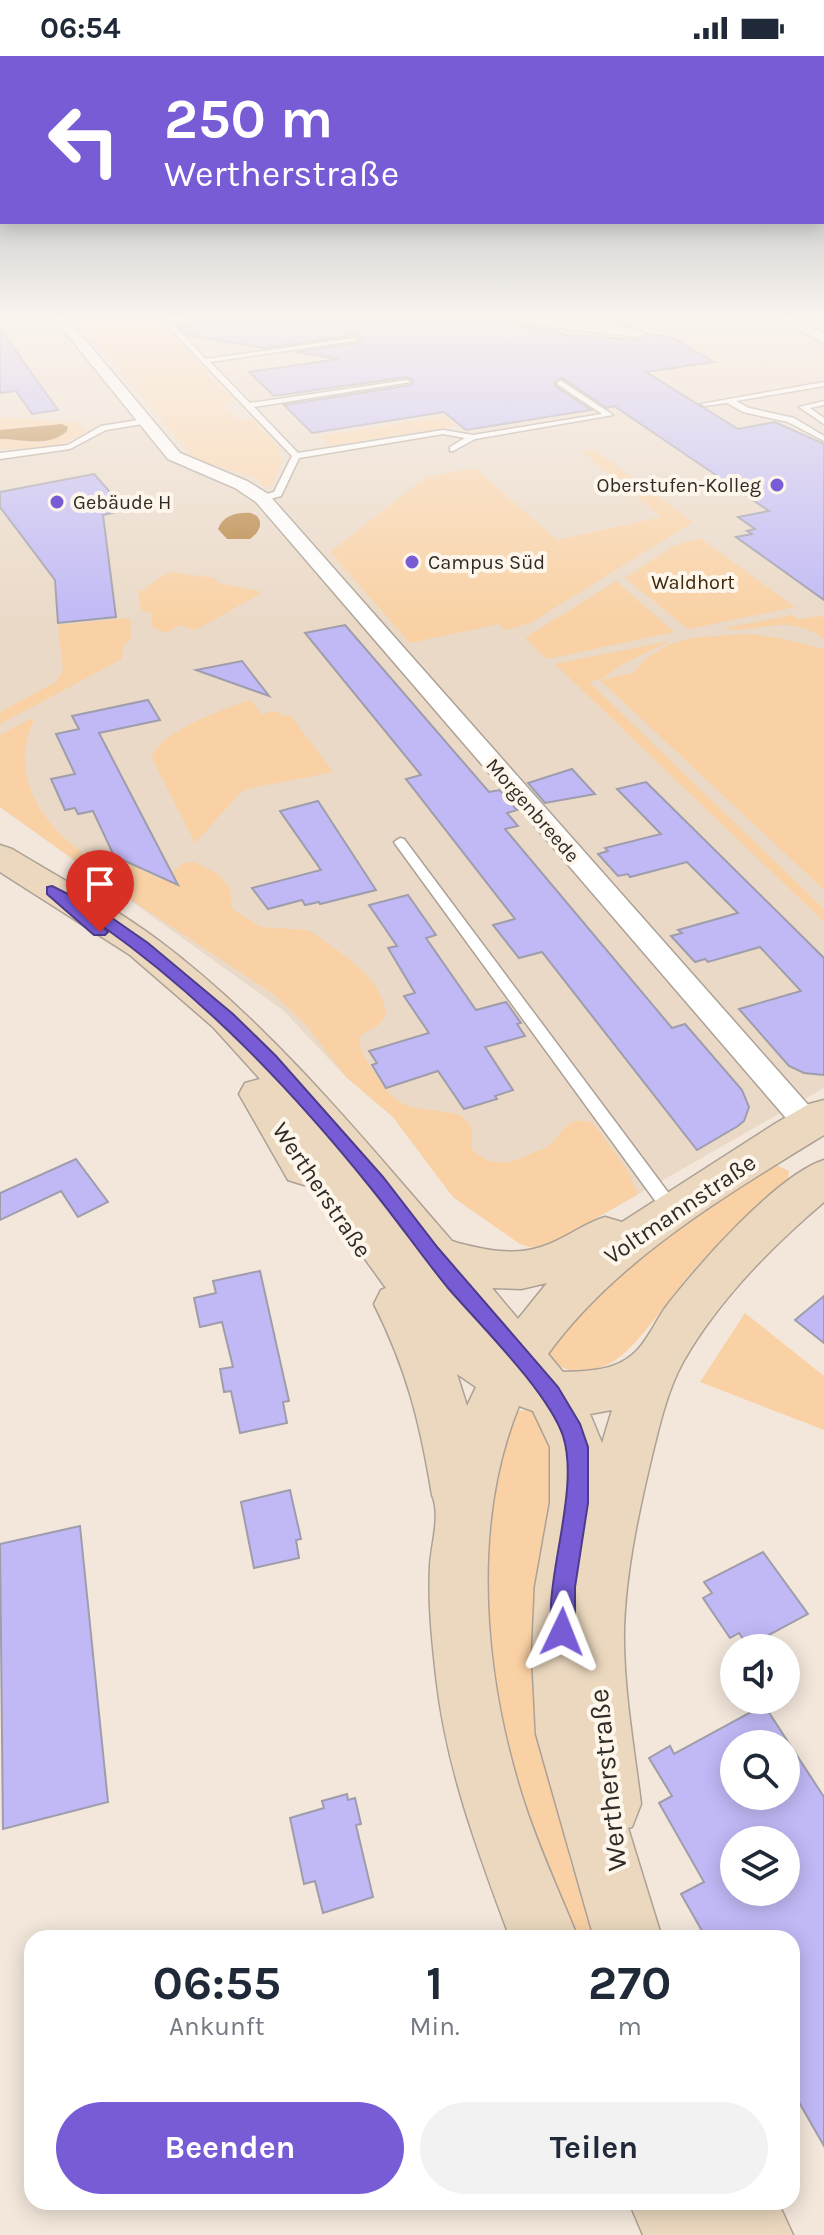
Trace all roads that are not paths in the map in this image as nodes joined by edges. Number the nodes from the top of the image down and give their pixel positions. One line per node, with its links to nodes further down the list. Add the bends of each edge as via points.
1 (143, 419): 5 (street, Morgenbreede)
2 (259, 419): 10 (lane)
3 (586, 419): 6 (lane)
4 (785, 419): 7 (lane)
5 (145, 421): 9 (lane, via 104,428 70,447); 11 (street, Morgenbreede, via 174,456 234,479)
6 (473, 437): 8 (lane); 10 (lane, via 443,432)
7 (824, 439)
8 (453, 449)
9 (0, 456)
10 (296, 456): 11 (lane, via 278,494)
11 (261, 497): 16 (street, Morgenbreede)
12 (400, 842): 18 (lane)
13 (0, 856): 14 (main road, Wertherstraße)
14 (52, 890): 15 (main road, Wertherstraße, via 172,996); 19 (main road, Wertherstraße, via 143,947 227,1018 333,1132)
15 (260, 1094): 21 (main road, Wertherstraße, via 305,1141 439,1324 475,1359); 22 (main road, Wertherstraße, via 285,1140 417,1333 441,1399)
16 (819, 1127): 18 (main road, Voltmannstraße)
17 (824, 1177): 20 (main road, via 733,1264)
18 (673, 1212): 19 (main road, via 645,1214 547,1268 493,1271); 21 (main road, Voltmannstraße, via 594,1268 555,1308)
19 (431, 1253): 21 (main road, Wertherstraße)
20 (655, 1367): 21 (main road, via 611,1389); 23 (main road, Wertherstraße, via 615,1497 595,1627 596,1681)
21 (525, 1377): 22 (main road, Wertherstraße, via 481,1434); 23 (main road, Wertherstraße, via 572,1431 577,1447 577,1503 564,1587 567,1734)
22 (461, 1509): 24 (main road, Wertherstraße, via 457,1561 464,1682 491,1801)
23 (625, 1926)
24 (541, 1930)
25 (671, 2210): 27 (main road)
26 (741, 2210): 28 (main road)
27 (683, 2235)
28 (754, 2235)

